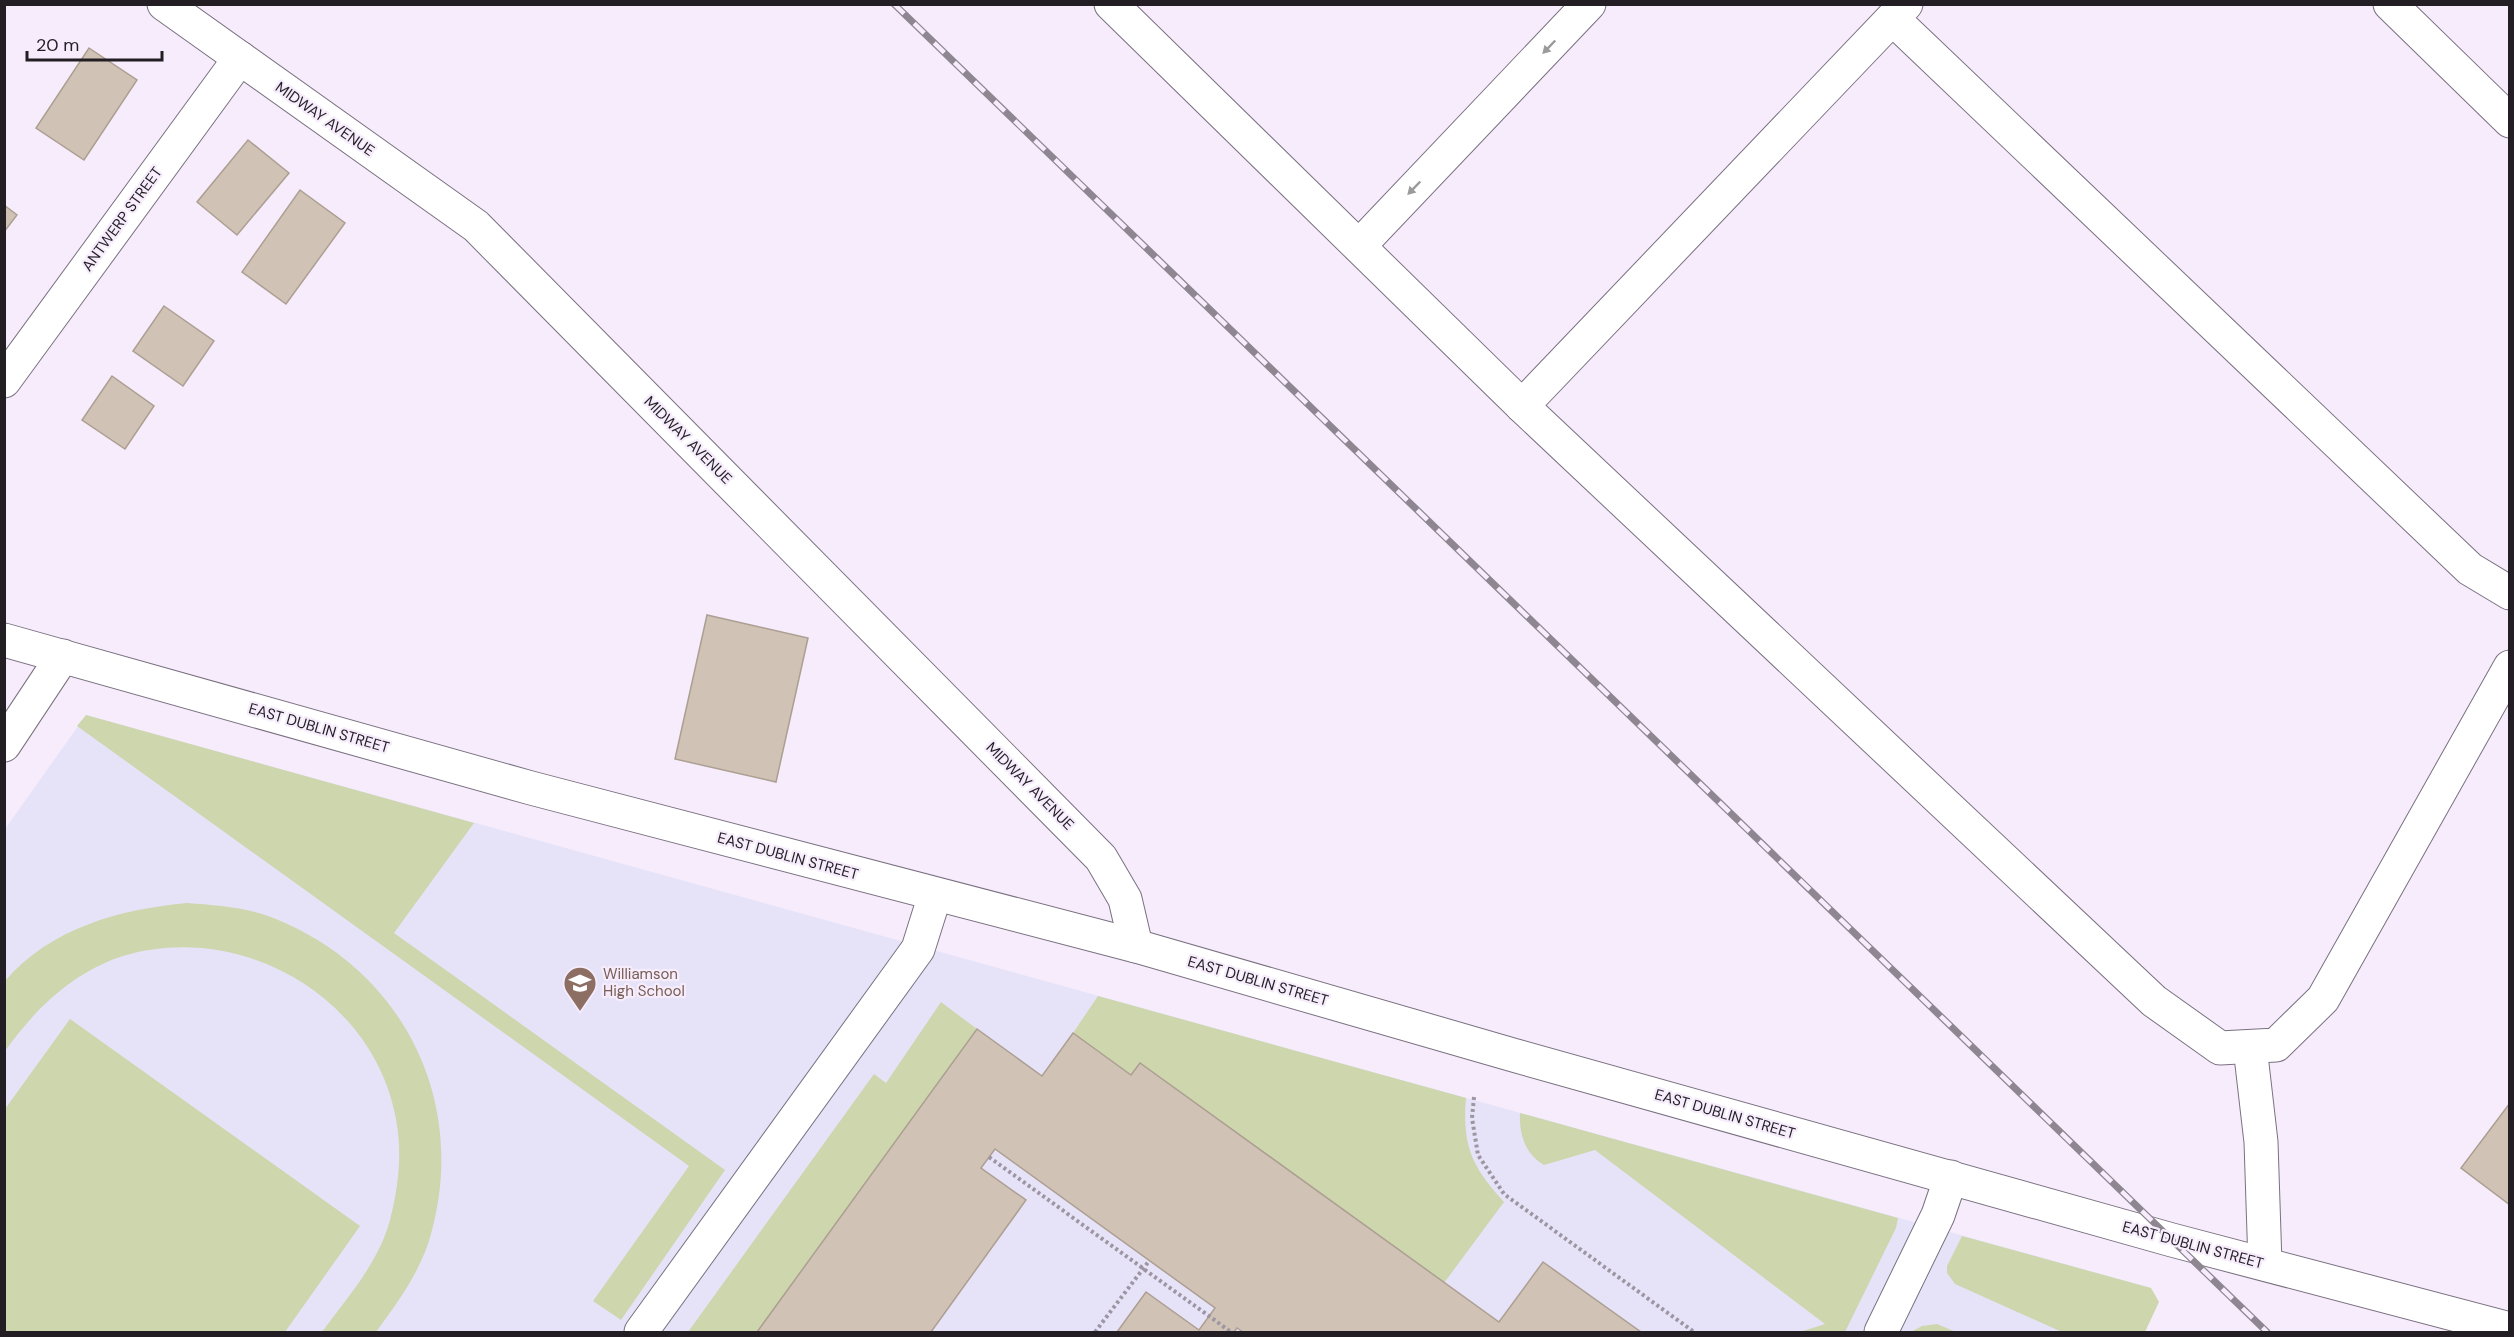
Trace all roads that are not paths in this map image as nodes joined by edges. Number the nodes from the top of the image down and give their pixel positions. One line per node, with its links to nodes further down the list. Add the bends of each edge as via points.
1 (164, 4): 6 (street, MIDWAY AVENUE)
2 (1111, 4): 8 (street)
3 (1589, 4): 8 (street, one-way to 8)
4 (2390, 4): 7 (street)
5 (1899, 11): 10 (street); 11 (street, via 2470,569)
6 (240, 58): 9 (street, ANTWERP STREET); 17 (street, MIDWAY AVENUE, via 476,226 1101,858 1125,900)
7 (2510, 120)
8 (1359, 246): 10 (street)
9 (4, 381)
10 (1522, 406): 18 (street, via 2154,1001 2220,1048)
11 (2510, 593)
12 (4, 639): 13 (street, EAST DUBLIN STREET)
13 (63, 656): 15 (street); 16 (street, EAST DUBLIN STREET, via 531,788)
14 (2510, 667): 18 (street, via 2323,999 2276,1045)
15 (4, 745)
16 (935, 894): 17 (street, EAST DUBLIN STREET); 22 (street, via 918,950)
17 (1136, 946): 19 (street, EAST DUBLIN STREET)
18 (2250, 1047): 20 (street, via 2260,1142)
19 (1951, 1177): 20 (street, EAST DUBLIN STREET); 23 (street, via 1938,1215)
20 (2265, 1264): 21 (street, EAST DUBLIN STREET)
21 (2510, 1329)
22 (641, 1332)
23 (1881, 1332)

